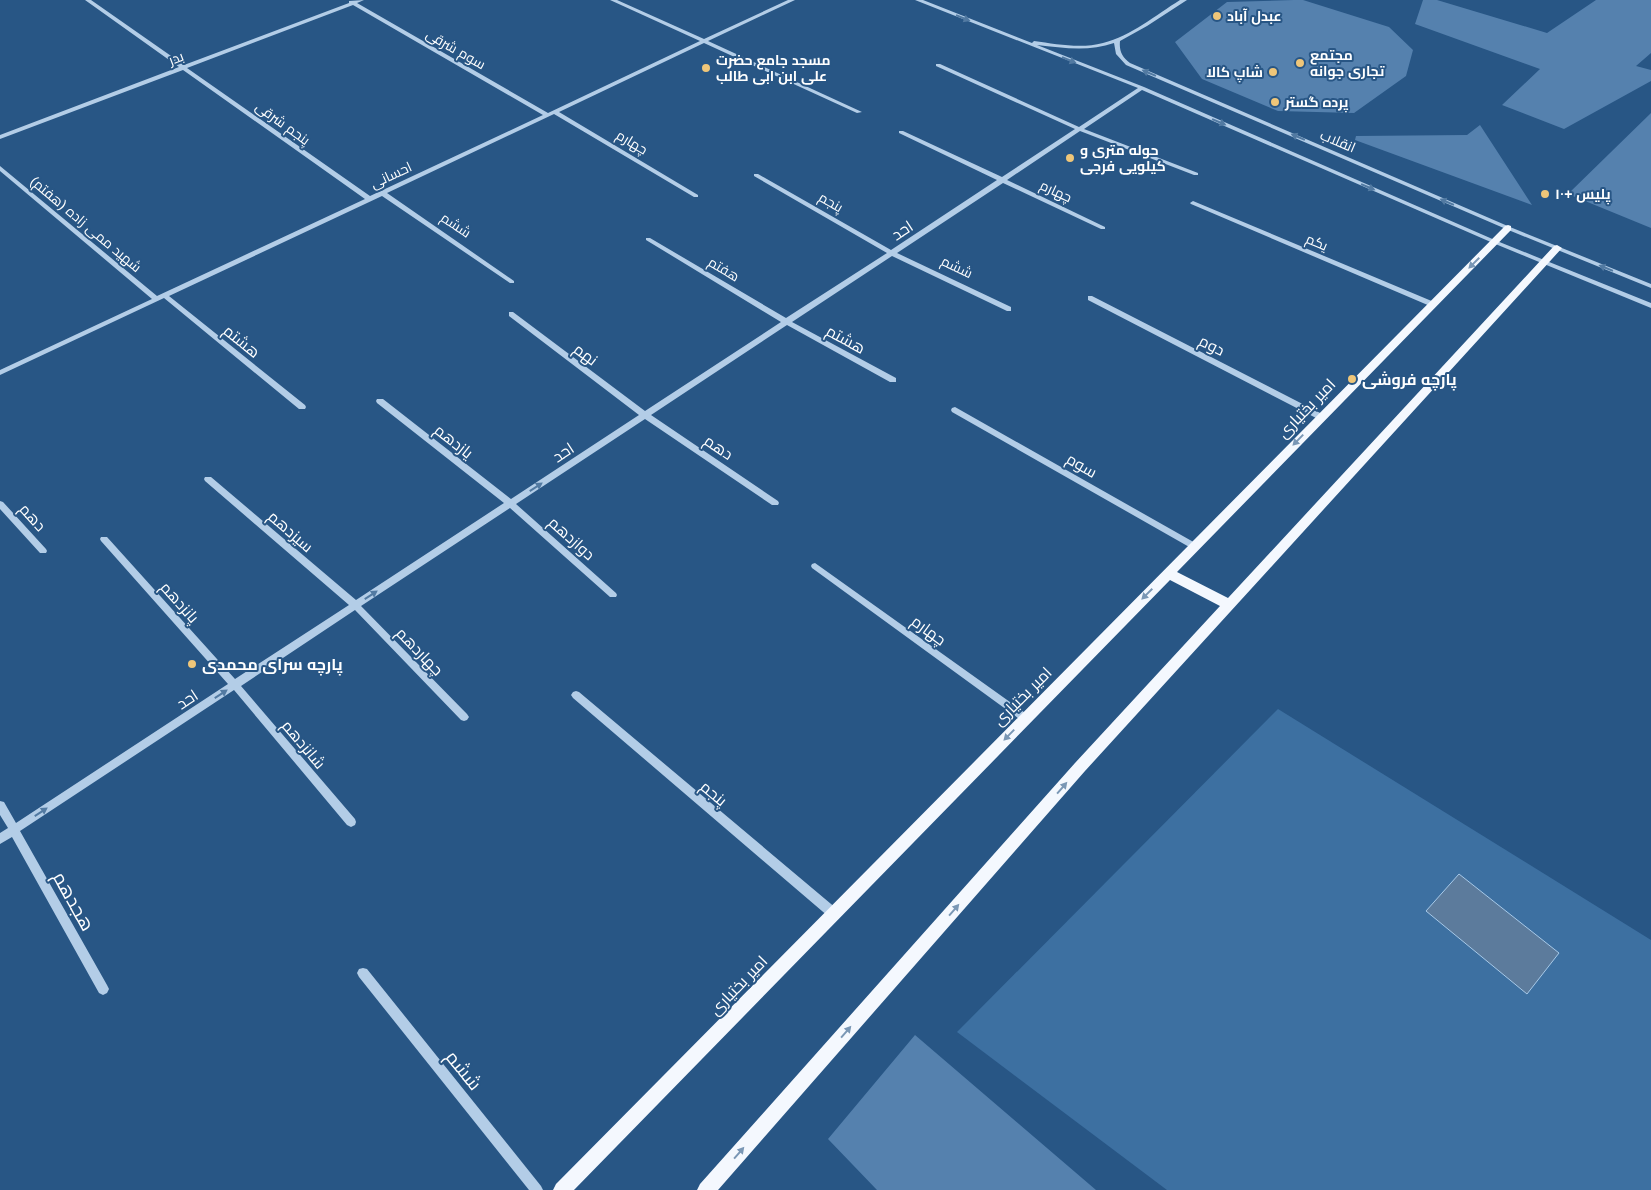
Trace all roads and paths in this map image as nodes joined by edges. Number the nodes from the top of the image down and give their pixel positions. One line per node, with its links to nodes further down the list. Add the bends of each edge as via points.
1 (88, 0): 12 (street, پنجم شرقی)
2 (360, 0): 7 (street, بدر)
3 (613, 0): 9 (street)
4 (792, 0): 9 (street, احسانی)
5 (918, 0): 10 (street, انقلاب, one-way to 10)
6 (1184, 0): 8 (street)
7 (349, 2): 12 (street, بدر); 16 (street, سوم شرقی)
8 (1117, 41): 10 (street, انقلاب, via 1084,47); 29 (street, انقلاب, one-way to 8, via 1128,64 1119,56)
9 (703, 42): 14 (street, احسانی); 15 (street)
10 (1023, 42): 13 (street, انقلاب, one-way to 13)
11 (938, 66): 17 (street)
12 (184, 67): 19 (street, بدر); 26 (street, پنجم شرقی)
13 (1142, 88): 17 (street, احد); 31 (street, انقلاب, one-way to 31)
14 (555, 112): 16 (street, احسانی); 25 (street, چهارم)
15 (859, 112)
16 (548, 115): 24 (street, احسانی)
17 (1080, 129): 21 (street); 23 (street, احد)
18 (901, 132): 23 (street)
19 (0, 137)
20 (0, 168): 37 (street, شهید ممی زاده (هفتم))
21 (1196, 174)
22 (756, 175): 33 (street, پنجم)
23 (999, 180): 28 (street, چهارم); 33 (street, احد)
24 (382, 193): 26 (street, احسانی); 35 (street, ششم)
25 (696, 196)
26 (368, 199): 37 (street, احسانی)
27 (1193, 203): 39 (street, یکم)
28 (1103, 228)
29 (1508, 228): 31 (main road, امیر بختیاری); 32 (street, انقلاب)
30 (648, 239): 43 (street, هفتم)
31 (1495, 242): 34 (street, انقلاب); 39 (main road, امیر بختیاری, one-way to 39)
32 (1557, 248): 34 (main road); 36 (street, انقلاب, one-way to 32)
33 (892, 252): 41 (street, ششم); 43 (street, احد)
34 (1544, 262): 40 (street, انقلاب); 61 (main road)
35 (512, 282)
36 (1651, 286)
37 (160, 297): 44 (street, احسانی); 47 (street, هشتم)
38 (1090, 298): 50 (street, دوم)
39 (1432, 304): 50 (main road, امیر بختیاری)
40 (1651, 306)
41 (1009, 309)
42 (511, 314): 49 (street, نهم)
43 (787, 322): 45 (street, هشتم); 49 (street, احد)
44 (0, 373)
45 (893, 380)
46 (380, 401): 52 (street, یازدهم)
47 (302, 407)
48 (955, 410): 56 (street, سوم)
49 (645, 415): 52 (street, احد, one-way to 49); 53 (street, دهم)
50 (1321, 417): 56 (main road, امیر بختیاری, one-way to 56)
51 (208, 479): 62 (street, سیزدهم)
52 (510, 503): 60 (street, دوازدهم); 62 (street, احد, one-way to 52)
53 (775, 503)
54 (0, 504): 57 (street, دهم)
55 (104, 539): 63 (street, پانزدهم)
56 (1194, 546): 59 (main road, امیر بختیاری)
57 (43, 551)
58 (815, 566): 66 (street, چهارم)
59 (1168, 573): 61 (main road); 66 (main road, امیر بختیاری, one-way to 66)
60 (613, 595)
61 (1230, 605): 76 (main road, one-way to 61, via 1074,774)
62 (355, 606): 63 (street, احد); 65 (street, چهاردهم)
63 (235, 685): 68 (street, شانزدهم); 69 (street, احد, one-way to 63)
64 (576, 695): 71 (street, پنجم)
65 (464, 717)
66 (1025, 718): 71 (main road, امیر بختیاری, one-way to 71)
67 (0, 805): 69 (street)
68 (352, 822)
69 (14, 829): 70 (street, احد); 73 (street, هجدهم)
70 (0, 839)
71 (833, 913): 75 (main road, امیر بختیاری)
72 (363, 973): 74 (street, ششم)
73 (103, 989)
74 (536, 1190)
75 (562, 1190)
76 (706, 1190)

